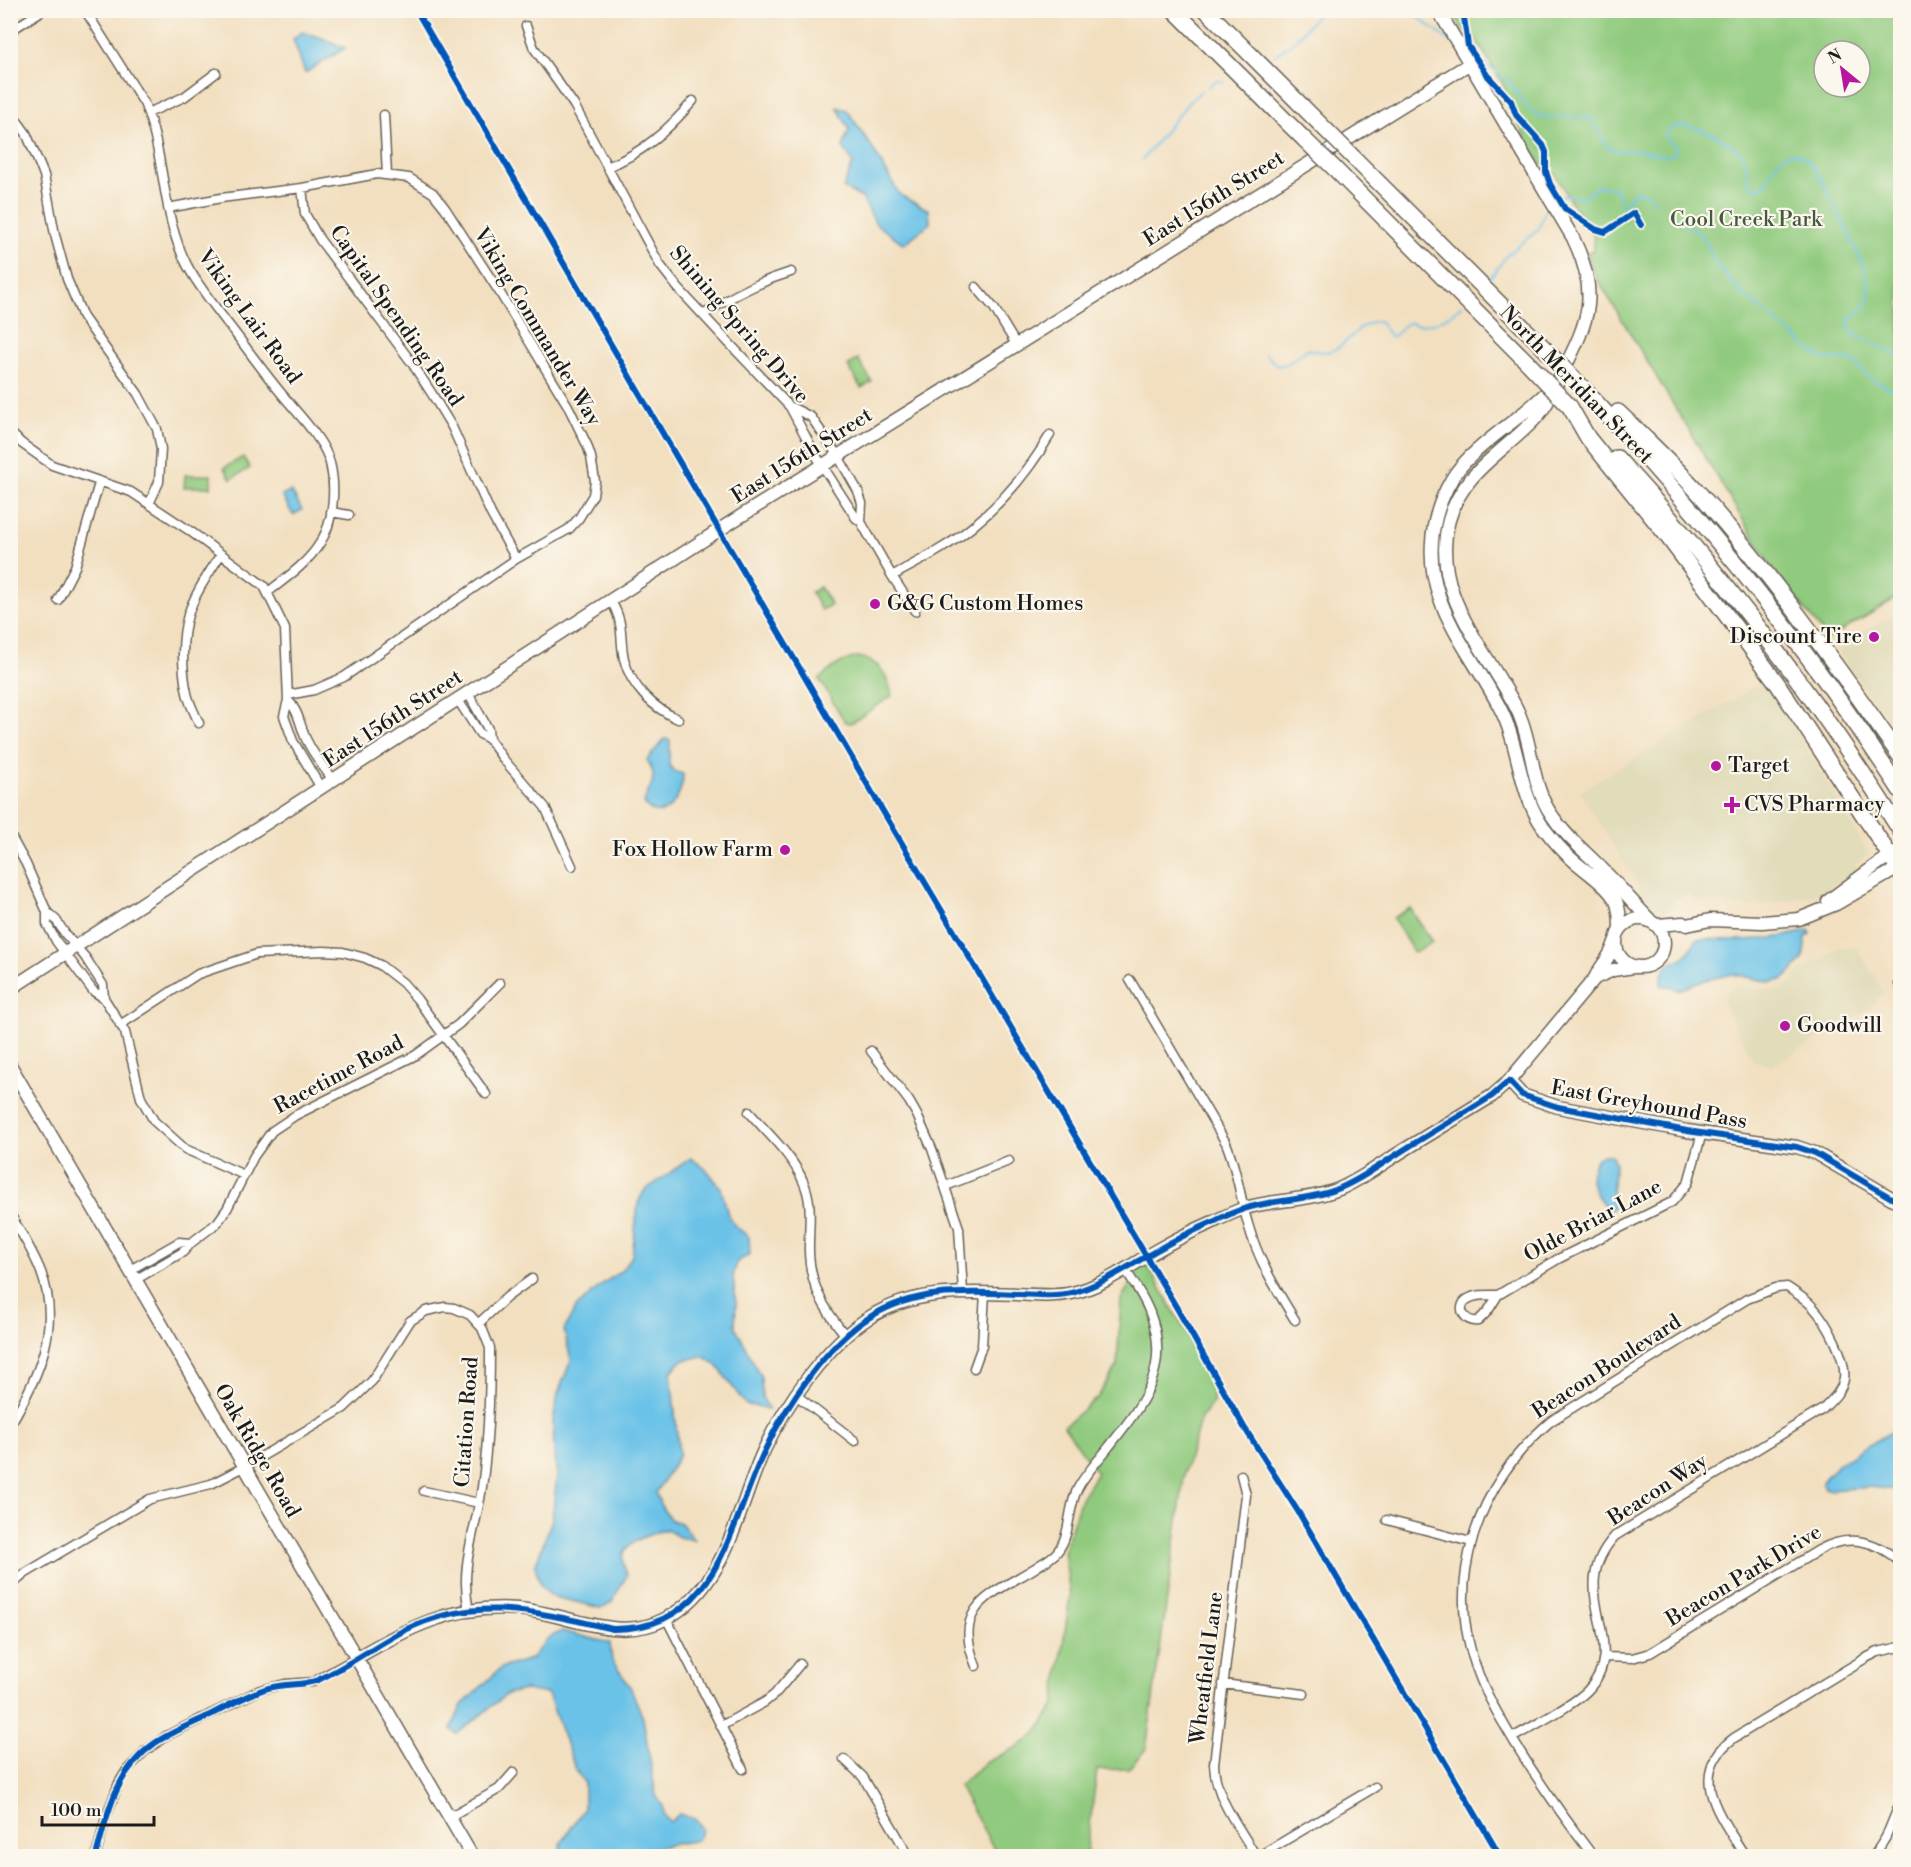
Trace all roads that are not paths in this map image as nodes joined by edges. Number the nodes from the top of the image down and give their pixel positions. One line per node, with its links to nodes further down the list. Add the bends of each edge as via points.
1 (43, 10): 7 (street)
2 (86, 10): 12 (street, Viking Lair Road)
3 (1174, 10): 25 (highway, North Meridian Street, bridge)
4 (1206, 10): 23 (highway, North Meridian Street, bridge)
5 (1438, 10): 8 (street)
6 (526, 26): 14 (street, Shining Spring Drive, via 534,48 574,105)
7 (10, 31)
8 (1467, 60): 21 (street, East 156th Street); 22 (street, via 1584,265 1589,302 1585,325)
9 (216, 73): 12 (street, via 184,97)
10 (693, 101): 14 (street, via 645,148)
11 (10, 111): 31 (street, via 26,133 44,175 67,279 83,317 138,394 157,429 161,449 159,482)
12 (148, 113): 17 (street, Viking Lair Road, via 159,149)
13 (384, 115): 15 (street)
14 (607, 167): 20 (street, Shining Spring Drive, via 660,265)
15 (387, 175): 16 (street, Viking Commander Way); 36 (street, Viking Commander Way, via 409,178 433,193 444,208 568,406 591,458 593,495 579,518 569,529)
16 (302, 188): 17 (street, Viking Commander Way); 36 (street, Capital Spending Road, via 304,214 432,394)
17 (168, 208): 32 (street, Viking Lair Road, via 176,239 198,284 314,434 330,462)
18 (791, 272): 20 (street, via 746,288)
19 (976, 287): 21 (street)
20 (703, 315): 24 (street, Shining Spring Drive)
21 (1017, 346): 28 (street, East 156th Street)
22 (1570, 358): 55 (street, via 1539,415 1471,477 1449,518 1445,564 1457,606 1521,718 1549,812 1572,842); 57 (street, via 1548,391 1463,464 1449,483 1432,531 1431,556 1440,604 1511,731 1522,780 1538,818 1559,847 1611,894 1619,908)
23 (1579, 384): 46 (highway, via 1610,404 1724,521); 49 (highway, North Meridian Street, via 1751,582)
24 (790, 407): 28 (street, via 811,417); 29 (street, Shining Spring Drive)
25 (1570, 407): 50 (highway, North Meridian Street, via 1645,489 1757,625); 52 (highway, via 1588,438 1778,683)
26 (10, 432): 30 (street, via 52,465)
27 (1050, 435): 37 (street, via 1018,484 971,528)
28 (838, 456): 29 (street, East 156th Street); 34 (street, via 858,491)
29 (823, 465): 34 (street, Shining Spring Drive); 40 (street, East 156th Street)
30 (99, 483): 31 (street, via 131,492); 39 (street, via 75,567)
31 (149, 504): 35 (street)
32 (331, 512): 33 (street); 38 (street, Viking Lair Road, via 320,544 299,568)
33 (349, 514)
34 (861, 522): 37 (street, Shining Spring Drive)
35 (221, 554): 38 (street); 45 (street, via 188,616 187,695)
36 (516, 559): 43 (street, Viking Commander Way, via 344,677)
37 (892, 576): 41 (street, Shining Spring Drive)
38 (268, 592): 43 (street, via 285,630)
39 (58, 600)
40 (611, 601): 42 (street, East 156th Street); 44 (street, via 620,618 630,673 648,700)
41 (915, 610)
42 (463, 696): 47 (street, East 156th Street); 53 (street, via 480,734 545,807)
43 (288, 697): 47 (street, via 306,740); 48 (street, via 284,716 293,741)
44 (678, 719)
45 (199, 723)
46 (1900, 756)
47 (333, 780): 48 (street, East 156th Street)
48 (321, 788): 60 (street, East 156th Street)
49 (1900, 790)
50 (1900, 829)
51 (10, 835): 54 (street)
52 (1898, 862): 56 (street, via 1829,901 1783,920 1710,920)
53 (572, 866)
54 (47, 912): 60 (street, via 56,920); 60 (street, via 47,924)
55 (1654, 922): 56 (street); 57 (street, via 1634,919); 59 (street, via 1665,939)
56 (1688, 925): 59 (street)
57 (1620, 928): 58 (street)
58 (1615, 942): 61 (street, via 1620,958); 62 (street)
59 (1664, 947): 61 (street, via 1650,965)
60 (70, 950): 65 (street, East 156th Street); 66 (street, via 93,990); 66 (street, via 85,957 103,986)
61 (1634, 967): 62 (street)
62 (1595, 978): 71 (street)
63 (1130, 980): 79 (street, via 1226,1143)
64 (500, 983): 68 (street, Racetime Road)
65 (10, 989)
66 (104, 998): 67 (street)
67 (120, 1025): 68 (street, via 198,974 257,954 322,951 343,952 380,965 411,991); 76 (street, via 141,1098 154,1120 184,1149)
68 (444, 1036): 72 (street); 76 (street, Racetime Road, via 416,1055 284,1122 262,1143)
69 (871, 1051): 77 (street, via 917,1115)
70 (10, 1065): 82 (street, Oak Ridge Road)
71 (1509, 1081): 74 (street, East Greyhound Pass, via 1522,1095 1548,1104); 79 (street, via 1492,1096 1348,1184 1308,1198)
72 (486, 1094)
73 (749, 1112): 90 (street, via 803,1181 810,1210 813,1283 823,1306)
74 (1702, 1133): 78 (street, East Greyhound Pass, via 1805,1149); 86 (street, Olde Briar Lane, via 1688,1183 1672,1202 1558,1259)
75 (1009, 1161): 77 (street)
76 (244, 1175): 82 (street, Racetime Road, via 217,1223 183,1252)
77 (946, 1186): 84 (street, via 962,1241)
78 (1900, 1203)
79 (1244, 1208): 81 (street); 88 (street, via 1259,1256)
80 (10, 1214): 93 (street, via 41,1274 50,1315 39,1369)
81 (1125, 1269): 85 (street, via 1072,1293); 109 (street, via 1154,1324 1157,1354 1150,1386 1138,1409 1079,1486 1059,1550 985,1598 975,1610 967,1636)
82 (132, 1275): 95 (street, Oak Ridge Road)
83 (532, 1279): 89 (street)
84 (963, 1292): 85 (street); 90 (street, via 930,1294 901,1302 869,1318)
85 (985, 1293): 91 (street, via 981,1346)
86 (1498, 1295)
87 (1801, 1297): 100 (street, Beacon Boulevard, via 1787,1287 1756,1295 1551,1421 1526,1443 1498,1480); 106 (street, Beacon Way, via 1818,1313 1839,1349 1844,1378 1841,1388 1823,1409 1626,1528 1610,1542 1599,1560 1593,1586)
88 (1295, 1320)
89 (478, 1323): 95 (street, via 454,1308 435,1308 417,1316 355,1399); 98 (street, Citation Road, via 490,1348)
90 (846, 1336): 92 (street)
91 (974, 1368)
92 (796, 1395): 94 (street); 104 (street, via 763,1453 722,1558 701,1590)
93 (10, 1425)
94 (855, 1441)
95 (244, 1467): 102 (street, via 211,1484 150,1499); 107 (street, Oak Ridge Road)
96 (1241, 1475): 110 (street, Wheatfield Lane, via 1246,1495)
97 (424, 1491): 98 (street)
98 (479, 1503): 103 (street, Citation Road, via 466,1564)
99 (1387, 1520): 100 (street)
100 (1471, 1542): 113 (street, Beacon Boulevard, via 1464,1588 1469,1643 1483,1686)
101 (1900, 1563): 106 (street, Beacon Park Drive, via 1867,1542 1840,1540 1650,1653 1632,1658)
102 (10, 1586)
103 (469, 1611): 104 (street, via 519,1609 613,1629 638,1628); 107 (street, via 423,1622)
104 (666, 1618): 112 (street)
105 (1900, 1647): 125 (street, via 1864,1659 1721,1749 1709,1770 1709,1786)
106 (1604, 1657): 113 (street, via 1597,1677 1585,1693)
107 (356, 1658): 119 (street, Oak Ridge Road); 120 (street, via 313,1682 260,1690 166,1736 145,1751 119,1782)
108 (800, 1664): 112 (street, via 776,1694)
109 (976, 1666)
110 (1223, 1684): 111 (street); 123 (street, Wheatfield Lane, via 1214,1778)
111 (1304, 1694)
112 (721, 1726): 115 (street)
113 (1512, 1738): 124 (street, Beacon Boulevard)
114 (844, 1760): 122 (street, via 863,1777)
115 (743, 1769)
116 (514, 1772): 119 (street, via 499,1789)
117 (1375, 1787): 123 (street)
118 (1900, 1803): 126 (street)
119 (449, 1817): 121 (street, Oak Ridge Road)
120 (96, 1857)
121 (472, 1857)
122 (909, 1857)
123 (1257, 1857)
124 (1593, 1857)
125 (1745, 1857)
126 (1874, 1857)

